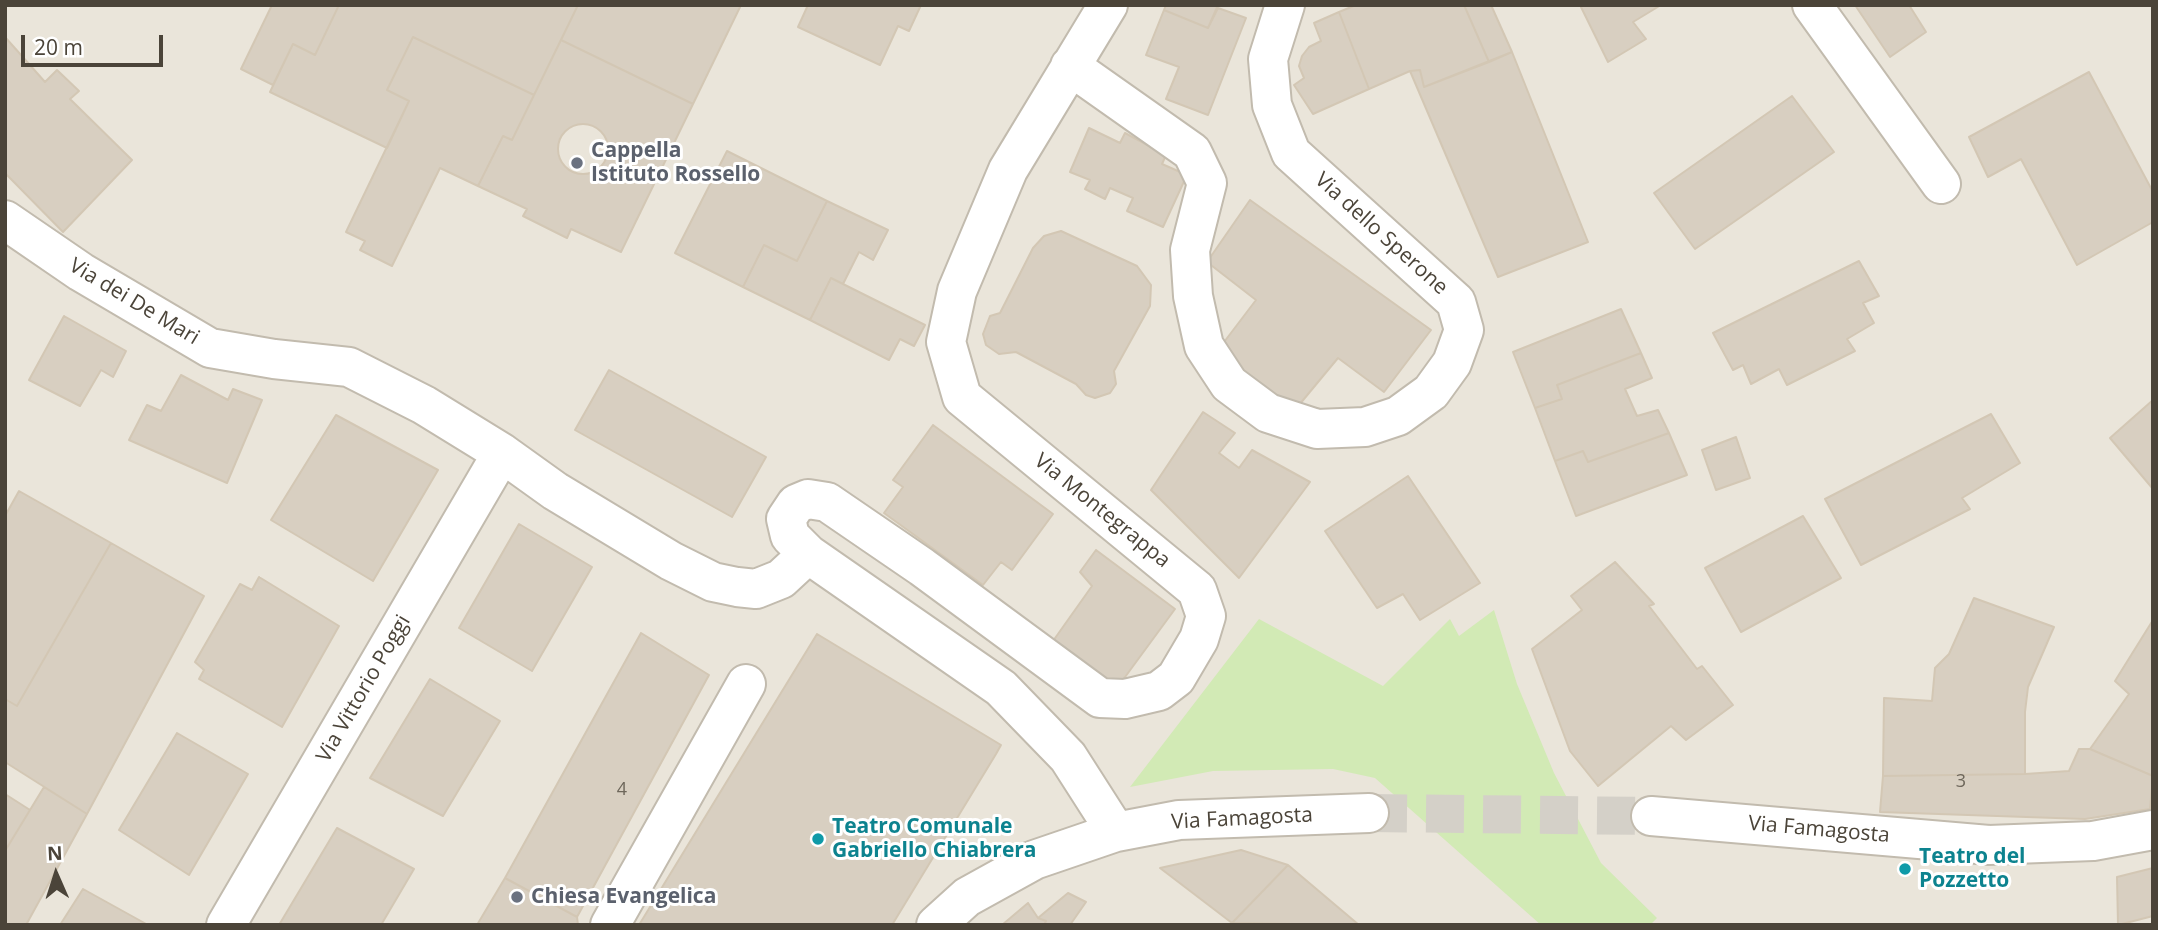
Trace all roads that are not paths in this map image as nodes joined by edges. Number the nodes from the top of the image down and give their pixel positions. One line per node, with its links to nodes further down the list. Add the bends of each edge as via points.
1 (1108, 5): 4 (street, Via Montegrappa)
2 (1285, 5): 4 (street, Via dello Sperone, via 1268,59 1272,105 1291,153 1456,302 1464,330 1452,363 1431,392 1398,416 1365,427 1317,429 1268,413 1229,384 1204,346 1193,296 1190,250 1208,183 1192,152)
3 (1812, 5): 5 (street)
4 (1070, 66): 8 (street, Via Montegrappa, via 1008,170 957,291 946,342 962,397 1197,590 1206,616 1199,639 1176,678 1159,691 1125,699 1100,698 827,502 808,499 796,504 786,519 790,536)
5 (1941, 184)
6 (5, 220): 7 (street, Via dei De Mari, via 81,272 210,348 349,367 424,405)
7 (502, 453): 8 (street, Via dei De Mari, via 555,491 713,582 756,589 781,579); 14 (street, Via Vittorio Poggi)
8 (808, 554): 13 (street, via 1002,688 1068,757)
9 (746, 684): 15 (street)
10 (1369, 813): 13 (street, Via Famagosta, via 1179,820)
11 (1651, 816): 12 (street, Via Famagosta, via 1989,845 2093,841)
12 (2153, 830)
13 (1116, 832): 16 (street, Via Famagosta, via 1034,860 967,897)
14 (226, 925)
15 (610, 925)
16 (936, 925)

